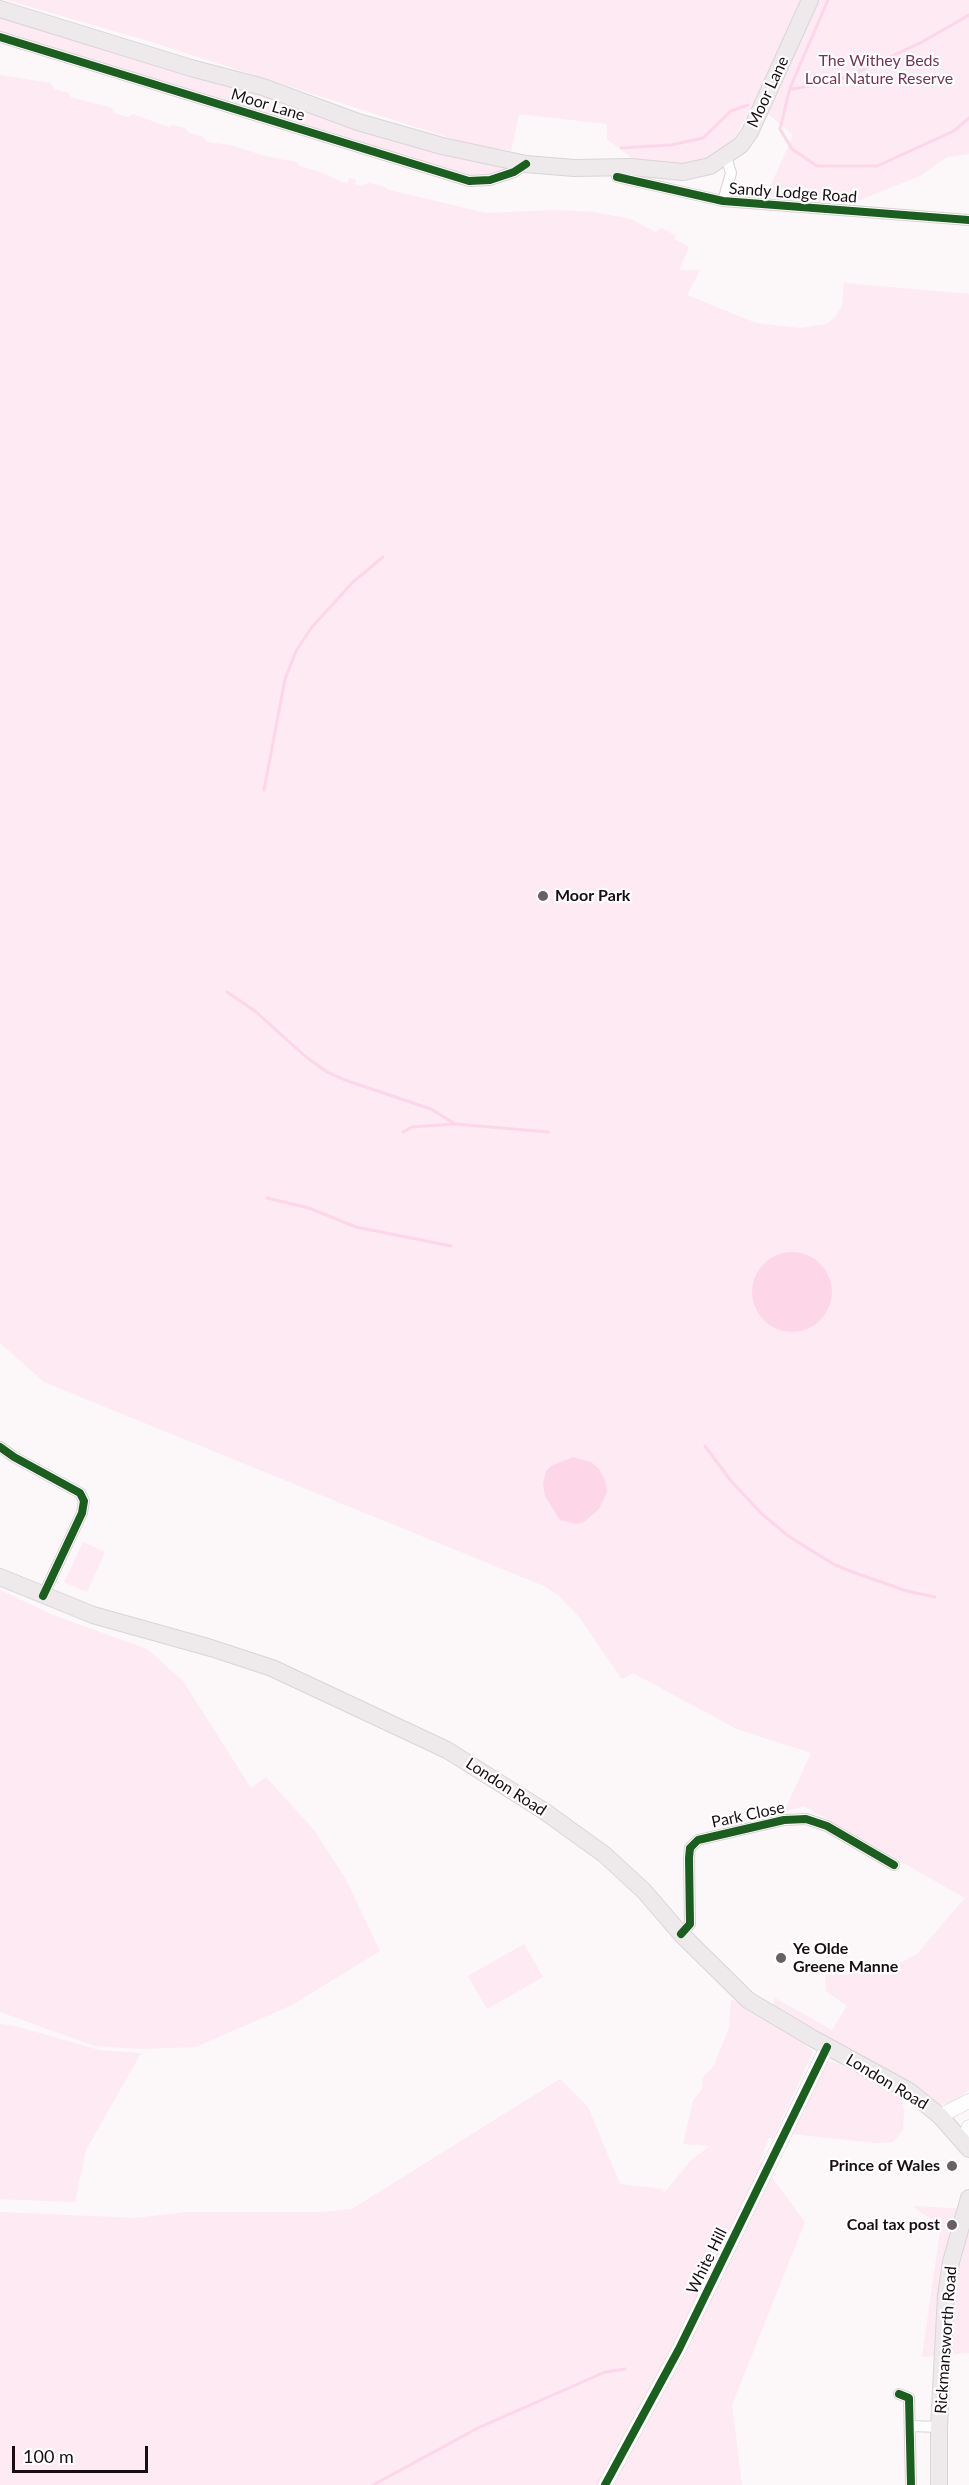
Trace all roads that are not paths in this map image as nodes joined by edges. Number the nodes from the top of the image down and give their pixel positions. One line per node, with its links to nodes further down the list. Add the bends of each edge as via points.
1 (810, 0): 4 (main road, Moor Lane, via 750,132)
2 (0, 9): 5 (main road, Moor Lane, via 263,87 407,137)
3 (0, 37): 5 (street, Moor Lane, via 469,181 490,180)
4 (726, 157): 5 (main road, Moor Lane, via 702,169 683,172); 7 (street, via 731,173)
5 (526, 164)
6 (617, 177): 7 (street, Sandy Lodge Road)
7 (723, 201): 8 (street, Sandy Lodge Road)
8 (969, 220)
9 (0, 1447): 11 (street, via 82,1496 82,1513)
10 (0, 1577): 11 (main road, London Road)
11 (43, 1596): 13 (main road, London Road, via 93,1616 272,1668 447,1750 605,1855 644,1891)
12 (894, 1865): 13 (street, Park Close, via 827,1826 806,1819 784,1820 698,1840 690,1848 689,1858 690,1924)
13 (681, 1934): 14 (main road, London Road, via 748,2000)
14 (826, 2046): 16 (main road, London Road, via 909,2091); 22 (street, White Hill, via 679,2349)
15 (969, 2101): 16 (street)
16 (940, 2116): 17 (main road)
17 (967, 2139)
18 (969, 2198): 21 (main road, Rickmansworth Road, via 946,2295)
19 (899, 2394): 20 (street, via 909,2398)
20 (910, 2426): 21 (street); 23 (street)
21 (939, 2427): 24 (main road, Rickmansworth Road)
22 (606, 2485)
23 (911, 2485)
24 (939, 2485)

